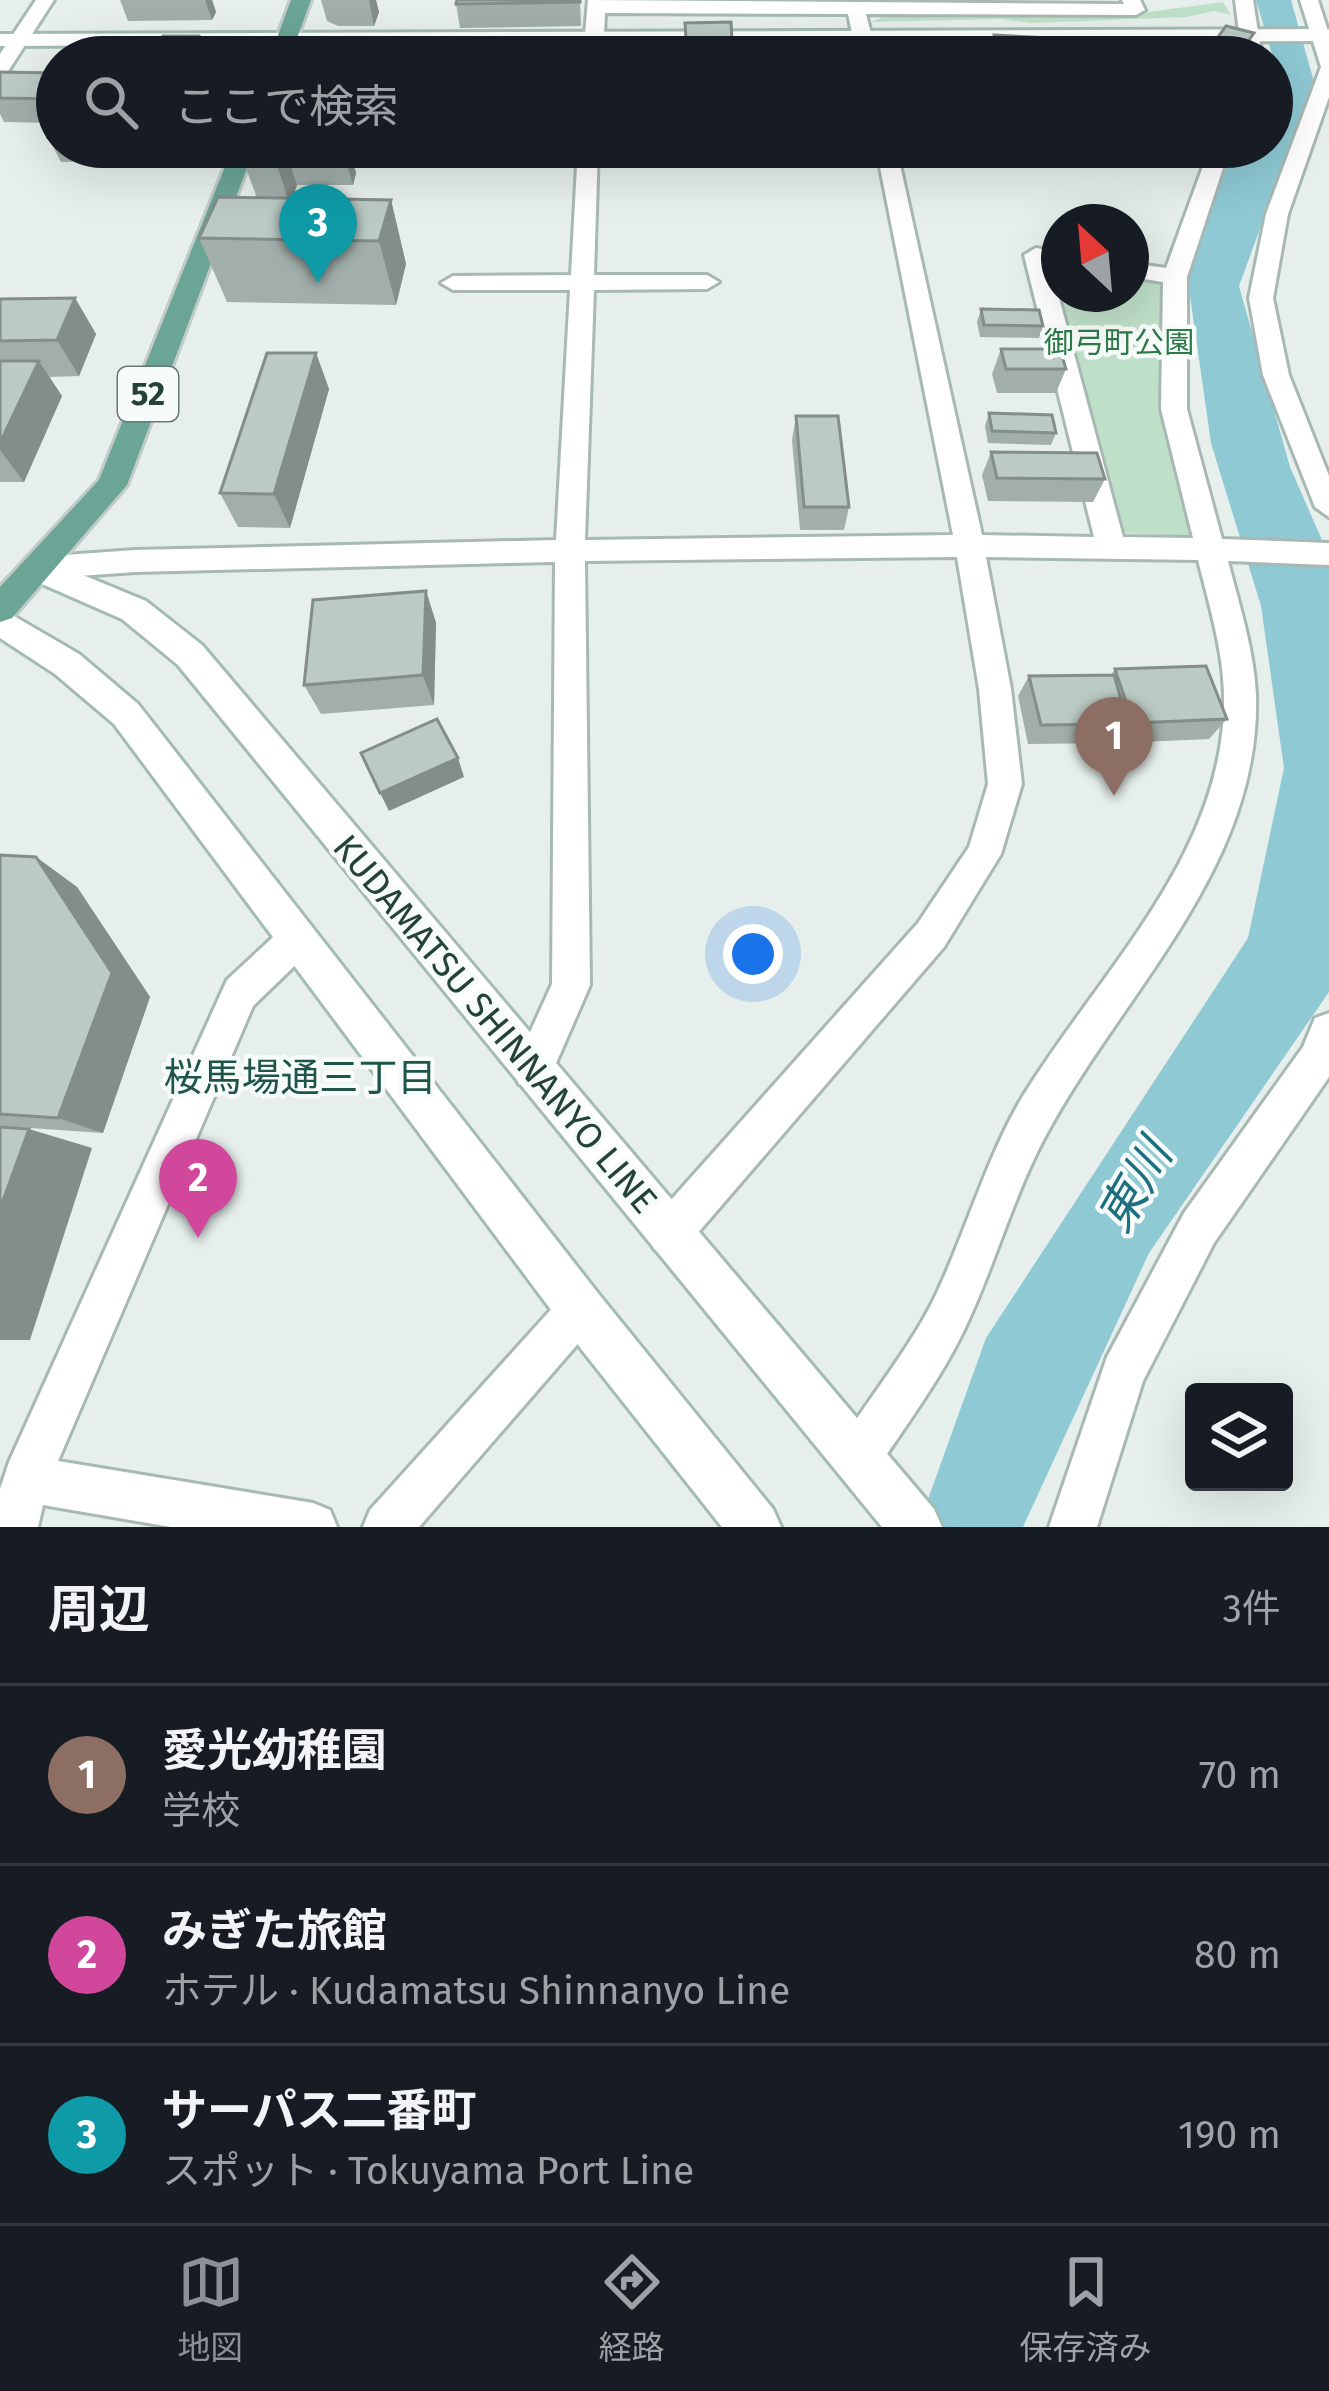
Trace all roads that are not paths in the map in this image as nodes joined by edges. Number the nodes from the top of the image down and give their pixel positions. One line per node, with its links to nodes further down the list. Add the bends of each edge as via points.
1 (45, 0): 13 (street)
2 (302, 0): 9 (main road)
3 (1131, 0): 7 (street, via 1136,10)
4 (1244, 0): 12 (street)
5 (1310, 0): 8 (street)
6 (596, 4): 7 (street); 10 (street)
7 (856, 9): 11 (street)
8 (1325, 35): 14 (main road); 15 (street)
9 (288, 36)
10 (595, 36)
11 (862, 36)
12 (1250, 36)
13 (10, 40): 16 (street)
14 (1293, 40)
15 (1329, 67): 27 (street, via 1261,298 1265,332)
16 (0, 69)
17 (236, 168): 33 (main road, 52, via 112,485)
18 (587, 168): 25 (street)
19 (891, 168): 28 (street)
20 (1211, 168): 22 (street)
21 (1149, 273): 22 (street)
22 (1175, 277): 30 (street, via 1174,409)
23 (707, 282): 25 (street)
24 (453, 283): 25 (street)
25 (581, 283): 31 (street)
26 (1051, 312): 29 (street)
27 (1329, 506)
28 (969, 546): 29 (street); 31 (street); 39 (street, via 1005,784 984,854 931,934)
29 (1111, 546): 30 (street)
30 (1208, 548): 32 (street); 41 (street, via 1240,696 1215,832 1035,1114 948,1317)
31 (570, 552): 33 (street); 38 (street, via 571,986)
32 (1329, 554)
33 (19, 564): 34 (main road, 52); 38 (main road, KUDAMATSU SHINNANYO LINE, via 134,610 190,655)
34 (0, 609)
35 (0, 621): 36 (main road, via 126,714)
36 (298, 938): 40 (main road); 42 (street, via 240,993)
37 (1329, 1032): 48 (street, via 1317,1061 1199,1228 1123,1373)
38 (533, 1070): 39 (main road, KUDAMATSU SHINNANYO LINE)
39 (670, 1234): 41 (main road, KUDAMATSU SHINNANYO LINE)
40 (580, 1309): 45 (street); 46 (main road)
41 (857, 1459): 47 (main road, KUDAMATSU SHINNANYO LINE)
42 (26, 1479): 43 (street); 44 (street)
43 (14, 1527)
44 (313, 1527)
45 (387, 1527)
46 (755, 1527)
47 (916, 1527)
48 (1073, 1527)

